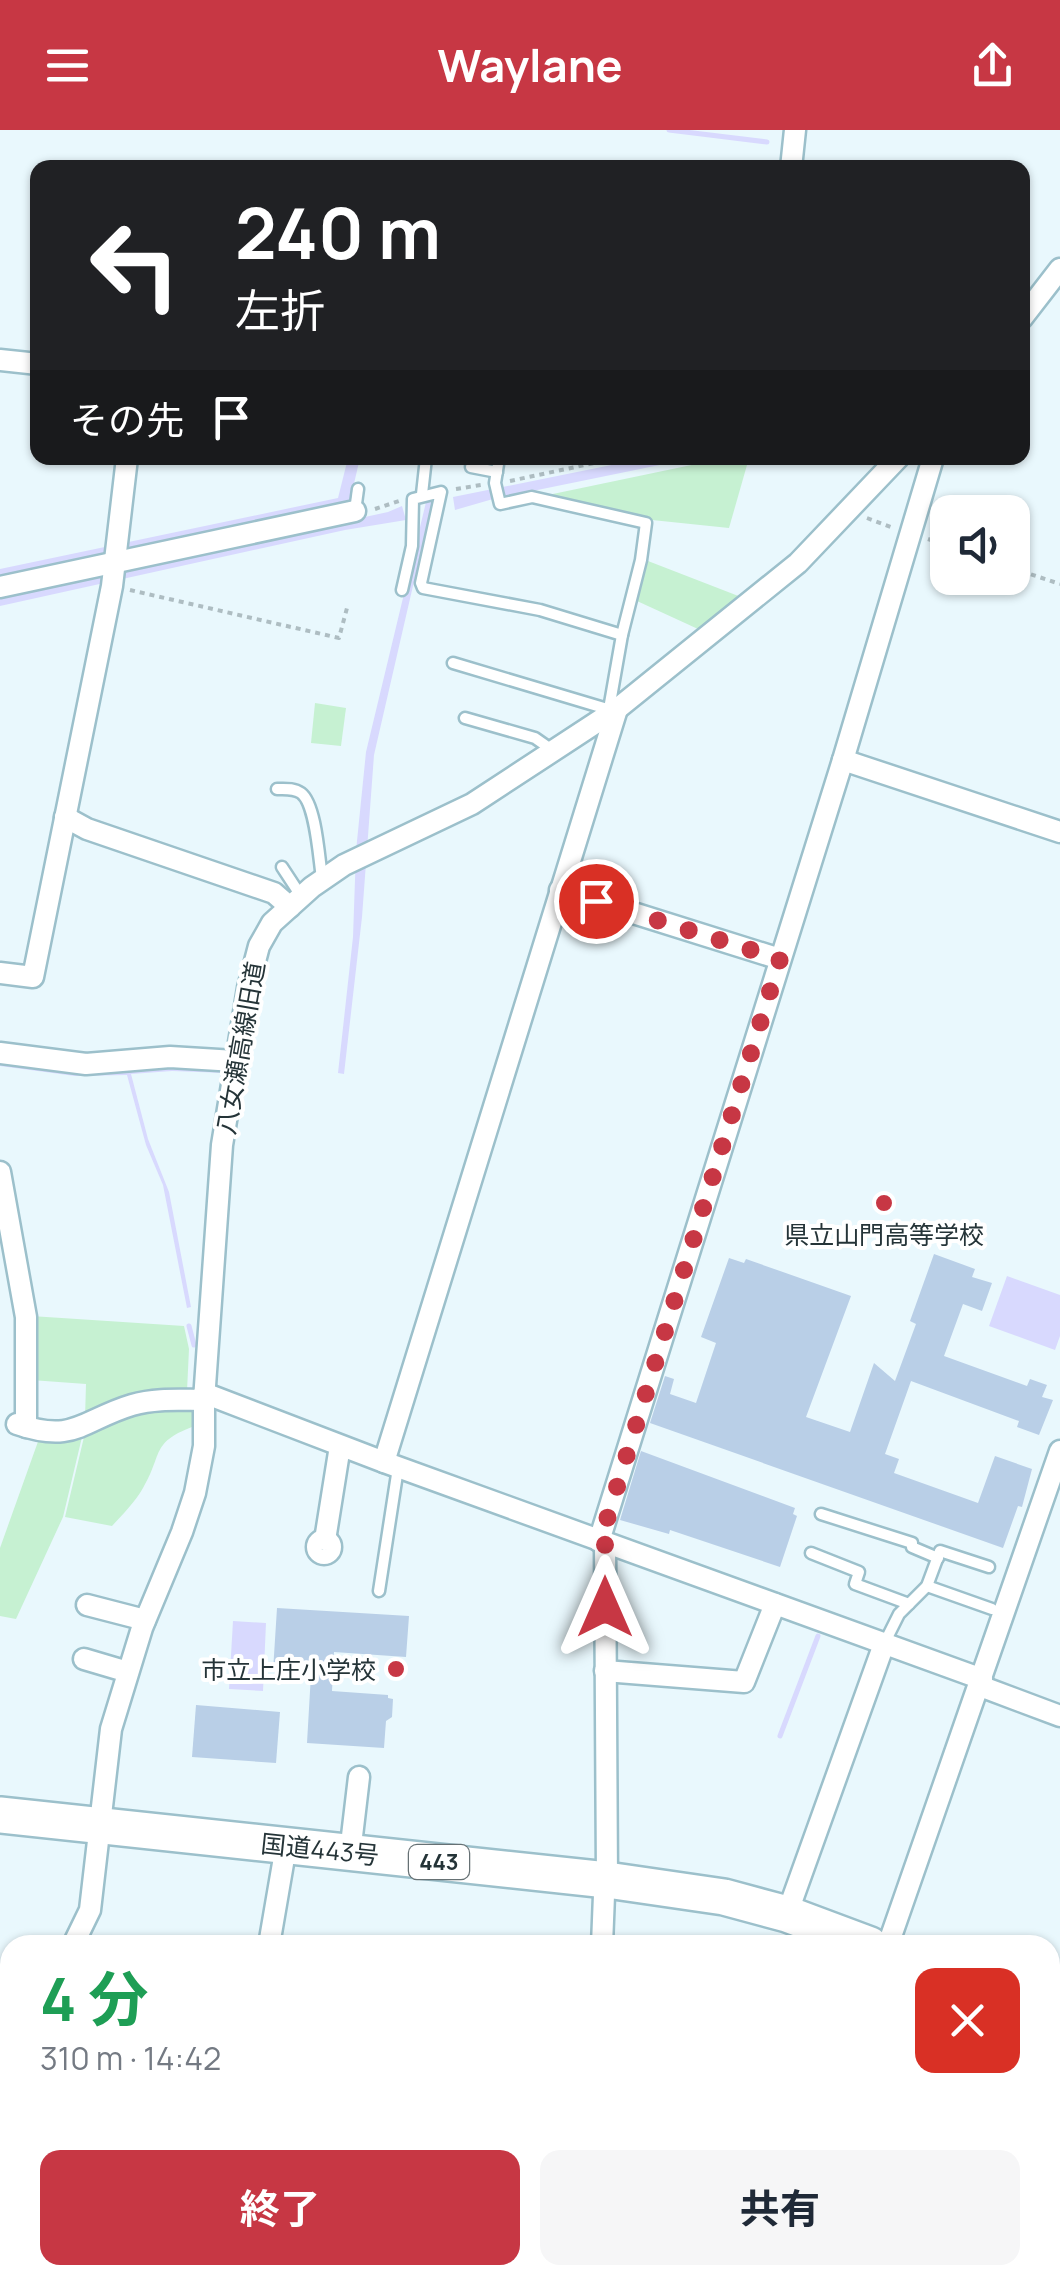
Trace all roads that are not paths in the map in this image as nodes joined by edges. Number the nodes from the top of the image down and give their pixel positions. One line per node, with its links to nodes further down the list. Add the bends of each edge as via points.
1 (795, 130): 2 (street)
2 (792, 160)
3 (1060, 269): 4 (street)
4 (1030, 308)
5 (0, 360): 6 (street)
6 (30, 363)
7 (126, 465): 17 (street)
8 (424, 465): 15 (lane)
9 (498, 465): 13 (lane)
10 (891, 465): 22 (street, 八女瀬高線旧道, via 798,563)
11 (931, 465): 25 (street)
12 (471, 467): 13 (lane)
13 (496, 478): 20 (lane, via 500,504 532,496 646,523)
14 (358, 488): 16 (lane)
15 (417, 496): 19 (lane); 20 (lane, via 441,492 423,588 540,610)
16 (355, 511): 17 (street)
17 (115, 562): 18 (street); 27 (street)
18 (0, 587)
19 (402, 590)
20 (622, 635): 22 (lane)
21 (453, 663): 22 (lane)
22 (613, 710): 24 (street, 八女瀬高線旧道); 31 (street)
23 (465, 718): 24 (lane, via 534,738)
24 (556, 752): 30 (street, 八女瀬高線旧道, via 472,804)
25 (842, 760): 28 (street); 33 (street)
26 (277, 788): 30 (lane, via 304,795)
27 (65, 816): 32 (street); 34 (street, via 32,976)
28 (1060, 832)
29 (282, 868): 32 (lane)
30 (322, 880): 32 (street, 八女瀬高線旧道)
31 (560, 890): 33 (street); 41 (street)
32 (296, 901): 36 (street, 八女瀬高線旧道, via 259,946)
33 (780, 959): 44 (street)
34 (0, 972)
35 (0, 1053): 36 (street, via 86,1064 170,1057)
36 (235, 1061): 38 (street, 八女瀬高線旧道, via 222,1145)
37 (0, 1172): 38 (street, via 26,1317 21,1425 62,1434 127,1406)
38 (204, 1396): 39 (street); 54 (street, 八女瀬高線旧道, via 195,1493)
39 (340, 1446): 41 (street); 43 (street)
40 (1060, 1452): 59 (street)
41 (391, 1465): 44 (street); 49 (lane)
42 (820, 1514): 46 (lane)
43 (325, 1540)
44 (602, 1542): 51 (street); 58 (street)
45 (811, 1553): 52 (lane, via 859,1572 855,1584)
46 (938, 1558): 47 (lane, via 940,1551); 48 (lane)
47 (989, 1568)
48 (927, 1586): 52 (lane); 53 (lane)
49 (379, 1590)
50 (88, 1604): 54 (street)
51 (774, 1604): 55 (street); 58 (street, via 744,1682)
52 (909, 1604): 55 (lane)
53 (992, 1609)
54 (145, 1620): 57 (street, 八女瀬高線旧道)
55 (884, 1644): 59 (street); 67 (street)
56 (84, 1659): 57 (street)
57 (128, 1672): 63 (street, 八女瀬高線旧道, via 111,1729)
58 (606, 1672): 66 (street)
59 (981, 1682): 60 (street); 72 (street)
60 (1060, 1716)
61 (359, 1777): 65 (street)
62 (0, 1815): 63 (highway, 国道443号 / 443)
63 (102, 1826): 64 (highway, 国道443号 / 443); 68 (street, 八女瀬高線旧道, via 90,1910)
64 (286, 1846): 65 (highway, 国道443号 / 443); 69 (street)
65 (350, 1853): 66 (highway, 国道443号 / 443)
66 (606, 1887): 70 (street); 71 (highway, 国道443号 / 443, via 724,1897)
67 (791, 1904)
68 (79, 1935)
69 (271, 1935)
70 (603, 1935)
71 (843, 1935)
72 (892, 1935)

